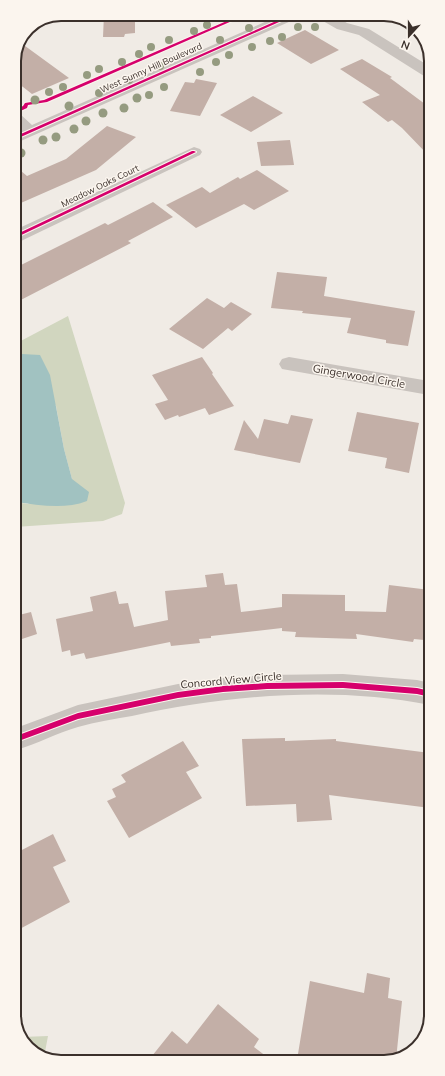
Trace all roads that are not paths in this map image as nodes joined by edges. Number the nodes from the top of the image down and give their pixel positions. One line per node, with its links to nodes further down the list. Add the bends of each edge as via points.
1 (251, 21): 7 (street, West Sunny Hill Boulevard)
2 (277, 21): 8 (street, West Sunny Hill Boulevard)
3 (333, 21): 5 (street)
4 (357, 21): 5 (street)
5 (364, 32): 6 (street)
6 (424, 69)
7 (21, 123)
8 (21, 123)
9 (194, 152): 10 (street, Meadow Oaks Court)
10 (21, 234)
11 (289, 364): 12 (street, Gingerwood Circle)
12 (424, 387)
13 (424, 693): 14 (street, Concord View Circle, via 343,685 223,689 178,695 78,716)
14 (21, 737)

